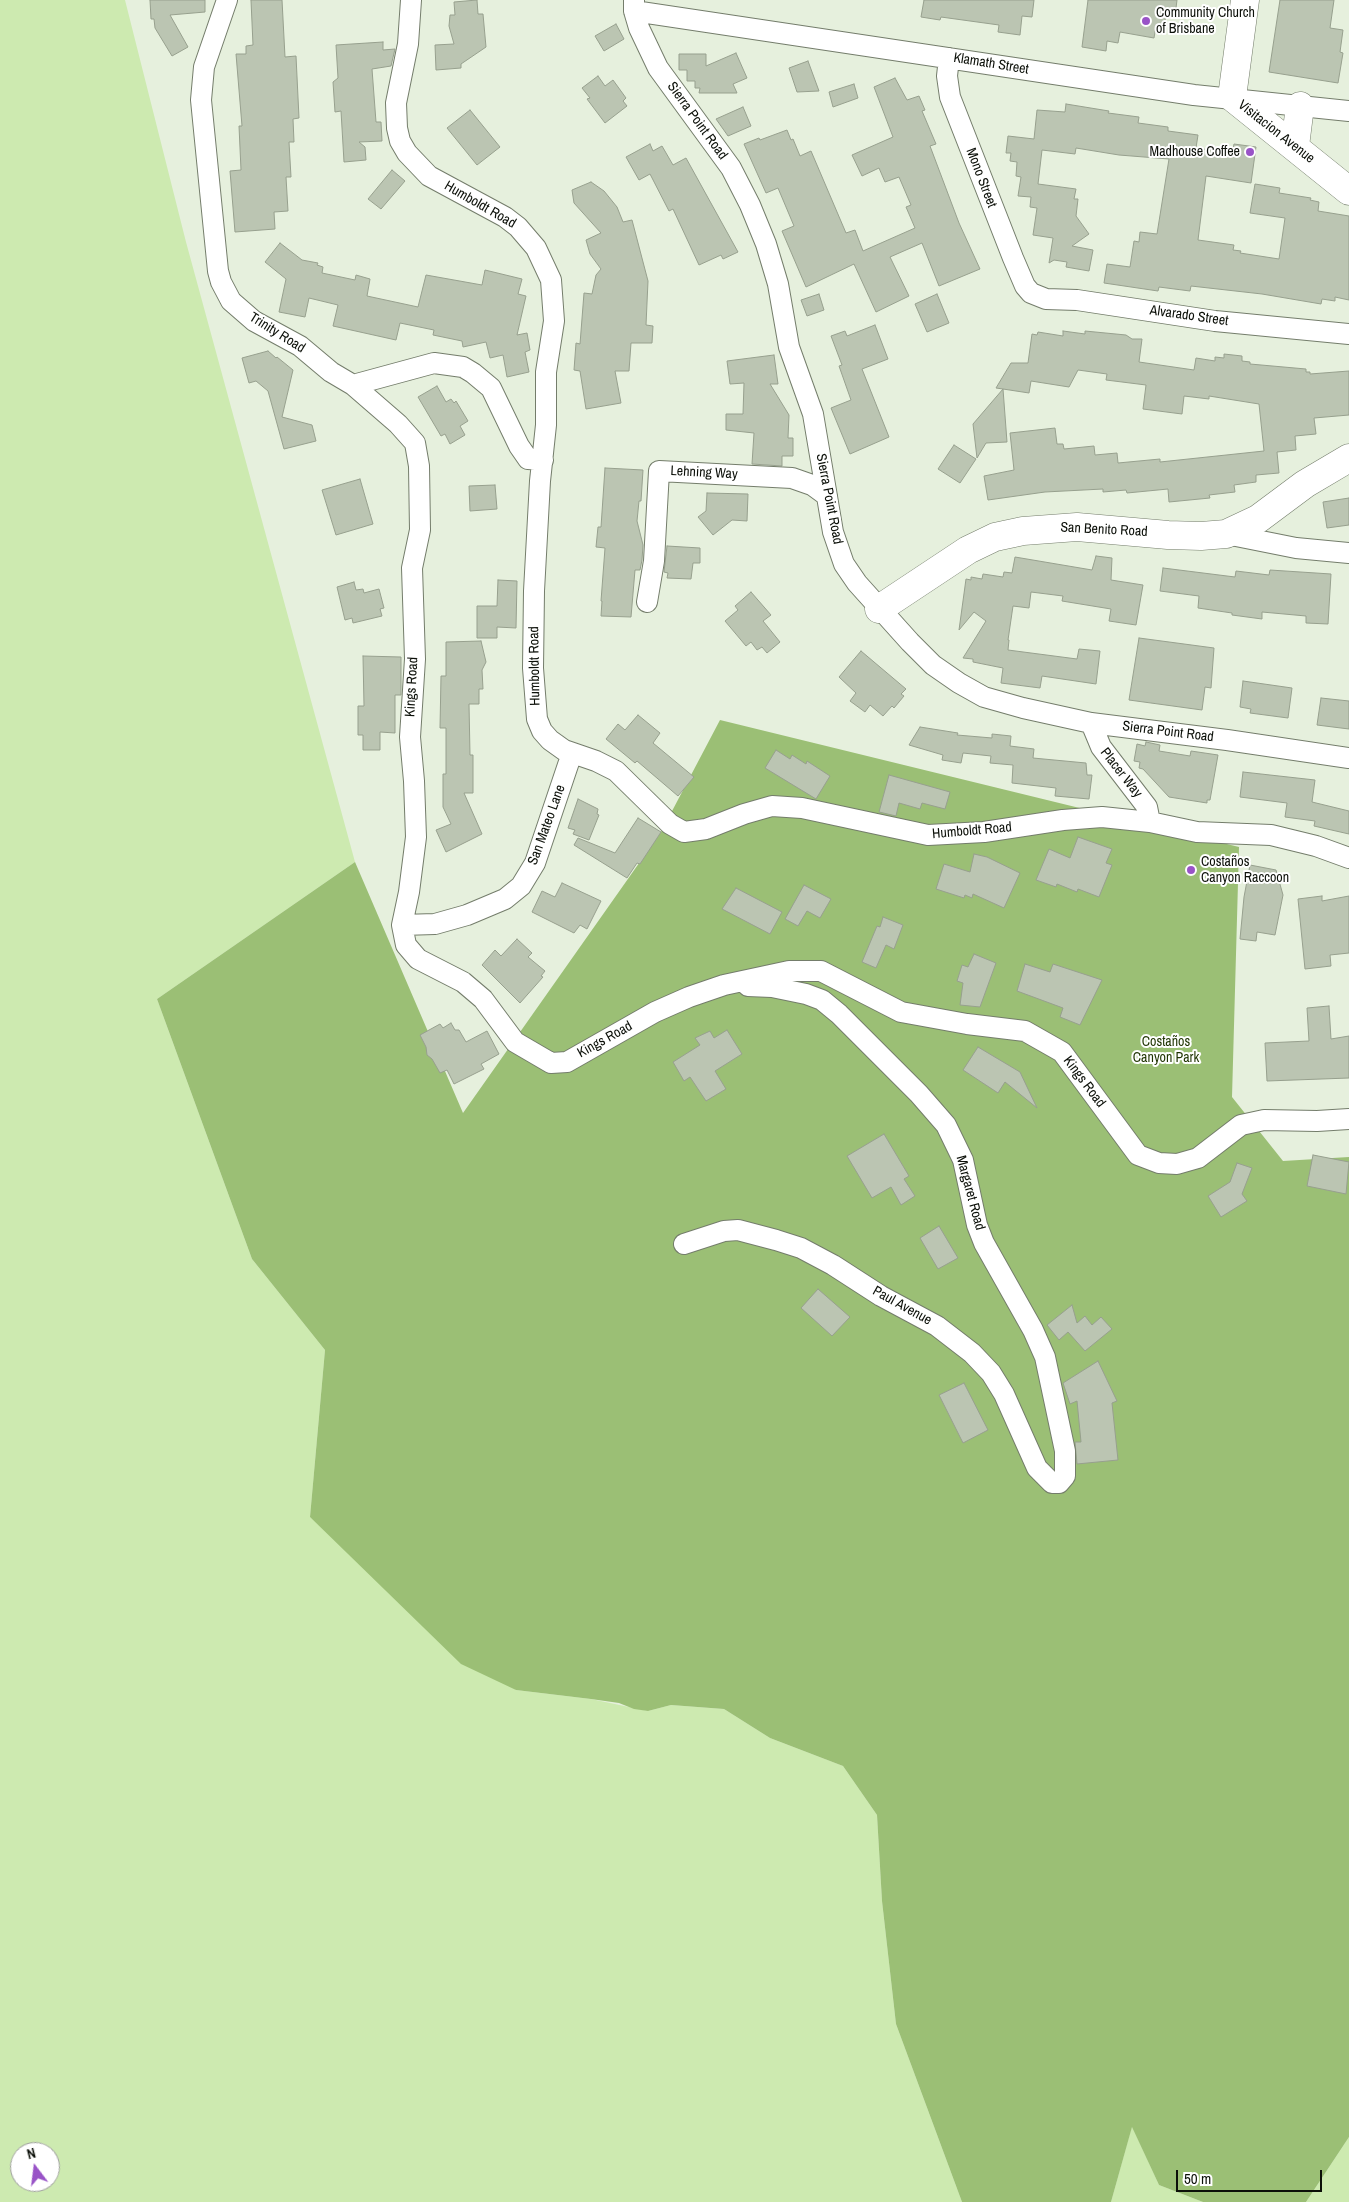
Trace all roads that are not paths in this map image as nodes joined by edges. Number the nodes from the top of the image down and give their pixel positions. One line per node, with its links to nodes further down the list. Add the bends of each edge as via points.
1 (227, 0): 13 (street, Trinity Road, via 204,67 201,100 221,282 231,302 242,311 300,346)
2 (411, 0): 16 (street, Humboldt Road, via 408,44 396,103 400,141 429,176 518,226 536,248 551,280 554,321 546,372)
3 (1245, 0): 6 (street, Visitacion Avenue)
4 (634, 6): 5 (street, Klamath Street); 14 (street, Sierra Point Road, via 639,28 658,68 731,168 755,218 773,263 789,347 813,414)
5 (949, 58): 6 (street, Klamath Street); 11 (street, Mono Street, via 950,97 1013,258)
6 (1232, 97): 7 (street, Klamath Street); 9 (street, Visitacion Avenue)
7 (1300, 106): 8 (street, Klamath Street); 9 (street)
8 (1349, 111)
9 (1295, 146): 10 (street, Visitacion Avenue)
10 (1349, 191)
11 (1031, 293): 12 (street, Alvarado Street, via 1046,299 1077,300 1215,321)
12 (1349, 334)
13 (352, 385): 16 (street, via 434,363 463,367 491,388 528,459); 28 (street, Kings Road, via 398,424 414,443 419,466 420,530 412,568 415,659 410,738 416,837)
14 (818, 447): 17 (street, via 809,466); 18 (street, Sierra Point Road)
15 (1349, 458): 19 (street, via 1305,484 1258,519)
16 (543, 460): 24 (street, Humboldt Road, via 534,591 535,706 542,731)
17 (792, 478): 18 (street, Lehning Way, via 812,485); 21 (street, Lehning Way, via 658,471 654,561)
18 (827, 496): 22 (street, Sierra Point Road, via 833,532 844,564)
19 (1226, 534): 20 (street, San Benito Road, via 1296,548); 22 (street, San Benito Road, via 1185,536 1077,527 1023,530 995,537 968,550)
20 (1349, 553)
21 (647, 602)
22 (879, 609): 23 (street, Sierra Point Road, via 922,654 959,683 997,701)
23 (1091, 723): 25 (street, Sierra Point Road); 26 (street, Placer Way, via 1101,747 1146,807)
24 (572, 753): 26 (street, Humboldt Road, via 616,771 670,824 684,832 706,829 772,806 811,810 928,836 984,832 1087,817); 28 (street, San Mateo Lane, via 534,863 521,886 505,899 467,915 435,924)
25 (1349, 758)
26 (1150, 822): 27 (street, Humboldt Road, via 1197,832 1271,835)
27 (1349, 858)
28 (402, 925): 29 (street, Kings Road, via 406,945 418,959 463,982 483,999 515,1042 550,1063 567,1062 655,1012)
29 (724, 985): 30 (street, Kings Road, via 789,971 821,971 901,1012 1025,1032 1062,1052 1138,1154 1159,1163 1177,1164 1198,1158 1241,1125 1264,1120); 32 (street, Margaret Road, via 772,987 822,1000 886,1060 946,1124 963,1160 984,1243 1045,1357 1065,1451 1065,1476 1059,1484)
30 (1349, 1119)
31 (684, 1244): 32 (street, Paul Avenue, via 724,1231 738,1230 801,1248 937,1326 972,1353 990,1373 1004,1394 1037,1468)
32 (1052, 1483)

